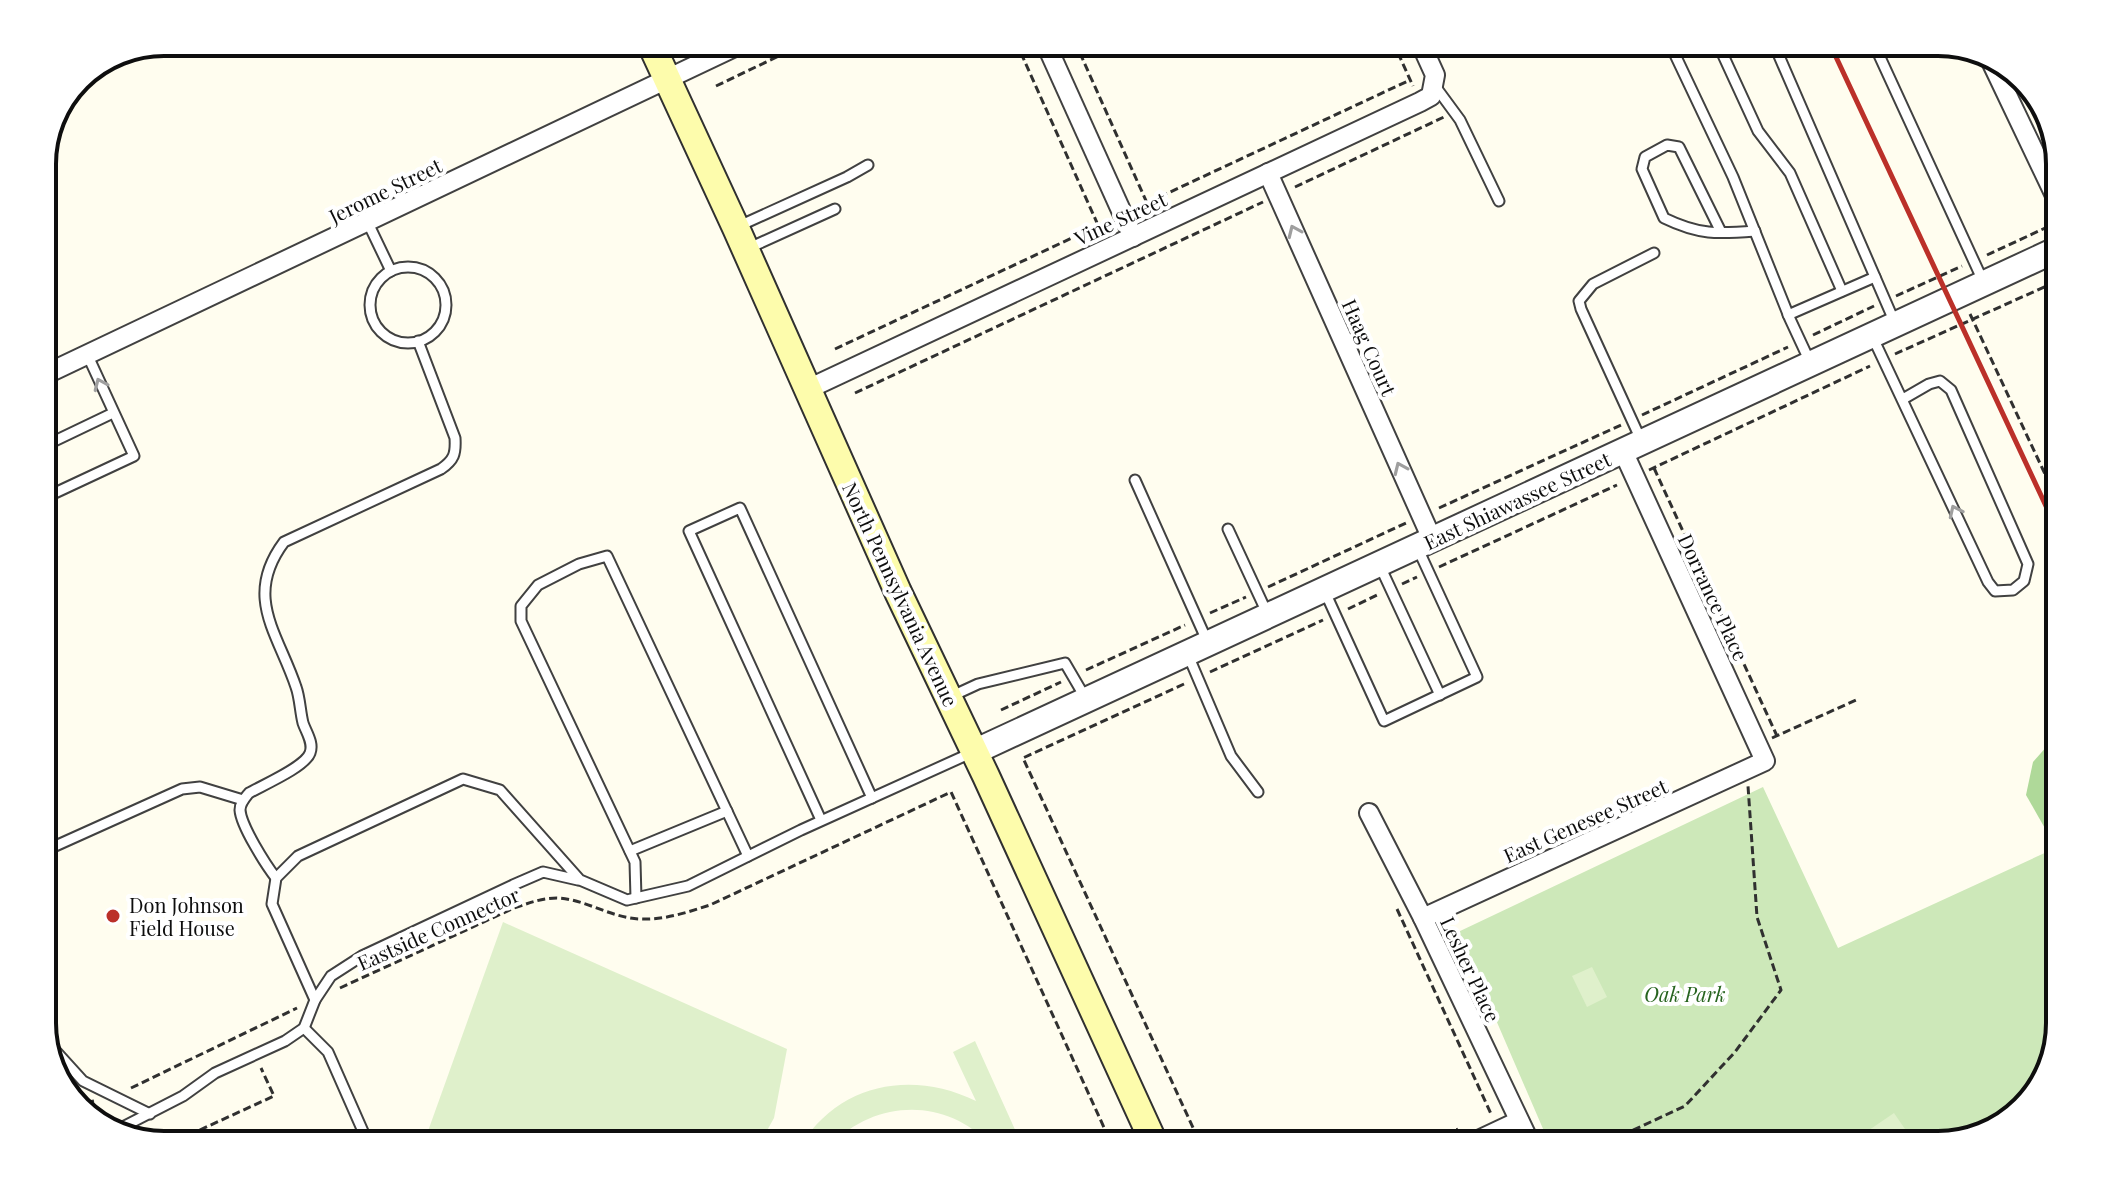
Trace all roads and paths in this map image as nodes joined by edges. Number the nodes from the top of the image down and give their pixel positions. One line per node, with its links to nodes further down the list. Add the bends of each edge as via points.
1 (656, 56): 14 (main road, North Pennsylvania Avenue)
2 (715, 56): 14 (street, Jerome Street)
3 (779, 56): 16 (path)
4 (1022, 56): 28 (path)
5 (1051, 56): 32 (street)
6 (1081, 56): 25 (path)
7 (1399, 56): 17 (path)
8 (1426, 56): 15 (street)
9 (1676, 56): 30 (lane)
10 (1723, 56): 41 (lane, via 1758,131 1790,173)
11 (1779, 56): 38 (lane)
12 (1879, 56): 36 (lane)
13 (1997, 73): 22 (street)
14 (666, 79): 27 (street, Jerome Street); 33 (main road, North Pennsylvania Avenue)
15 (1435, 80): 17 (street, Vine Street, via 1431,96); 18 (lane)
16 (716, 86)
17 (1420, 102): 19 (path); 21 (street, Vine Street)
18 (1454, 112): 19 (path); 24 (lane)
19 (1429, 124): 23 (path)
20 (868, 165): 33 (lane)
21 (1268, 173): 23 (street, Haag Court); 32 (street, Vine Street)
22 (2046, 177)
23 (1278, 195): 55 (path); 66 (street, Haag Court, one-way to 23)
24 (1499, 201)
25 (1147, 203)
26 (835, 209): 33 (lane)
27 (368, 223): 37 (lane); 50 (street, Jerome Street)
28 (1099, 225)
29 (2046, 228): 36 (path)
30 (1755, 231): 31 (lane); 44 (lane)
31 (1721, 232): 31 (lane, via 1699,233 1664,218 1642,169 1645,157 1667,145 1679,147)
32 (1133, 237): 54 (street, Vine Street)
33 (741, 239): 54 (main road, North Pennsylvania Avenue)
34 (1654, 253): 58 (lane, via 1593,284 1579,301)
35 (2046, 255): 39 (street, East Shiawassee Street)
36 (1974, 261): 39 (lane); 43 (path)
37 (391, 271): 48 (lane, via 373,289 371,315 386,336 398,342); 48 (lane, via 426,271 442,288 441,322)
38 (1875, 277): 41 (lane); 43 (lane)
39 (1985, 284): 42 (street, East Shiawassee Street)
40 (2046, 286): 45 (path)
41 (1842, 291): 44 (lane)
42 (1963, 295): 45 (path); 46 (street, East Shiawassee Street)
43 (1885, 301): 46 (lane); 49 (path)
44 (1788, 315): 49 (lane)
45 (1973, 320): 51 (path); 62 (path)
46 (1896, 326): 47 (street, East Shiawassee Street)
47 (1873, 337): 51 (lane); 52 (street, East Shiawassee Street)
48 (418, 341): 91 (lane, via 456,452 441,469 284,542 277,551 263,600 296,687 310,753)
49 (1800, 341): 52 (lane); 58 (path)
50 (87, 354): 53 (street, Jerome Street); 57 (lane, one-way to 50)
51 (1884, 359): 56 (lane); 61 (path)
52 (1811, 365): 60 (street, East Shiawassee Street)
53 (56, 369)
54 (808, 389): 81 (main road, North Pennsylvania Avenue)
55 (855, 393)
56 (1903, 399): 56 (lane, one-way to 56, via 1940,381 1951,390 2028,564 2024,581 2013,590 1995,591 1988,582)
57 (113, 413): 59 (lane); 65 (lane, via 134,456)
58 (1632, 420): 60 (lane); 66 (path)
59 (56, 440)
60 (1633, 447): 63 (street, Dorrance Place); 68 (street, East Shiawassee Street)
61 (1654, 468): 63 (path); 85 (path)
62 (2046, 476)
63 (1635, 477): 70 (path); 87 (street, Dorrance Place)
64 (1135, 480): 76 (lane)
65 (56, 492)
66 (1421, 516): 68 (street, Haag Court); 73 (path)
67 (1228, 529): 73 (lane)
68 (1424, 543): 69 (street, East Shiawassee Street); 70 (lane)
69 (1379, 564): 71 (street, East Shiawassee Street); 72 (lane)
70 (1429, 571): 72 (path); 80 (lane, via 1477,677)
71 (1324, 589): 74 (lane); 75 (street, East Shiawassee Street)
72 (1391, 589): 74 (path); 80 (lane)
73 (1257, 592): 75 (lane); 76 (path)
74 (1335, 614): 79 (path); 80 (lane, via 1384,721)
75 (1268, 615): 77 (street, East Shiawassee Street)
76 (1197, 619): 77 (lane); 78 (path)
77 (1198, 648): 79 (lane); 82 (street, East Shiawassee Street)
78 (1073, 676): 81 (lane, via 1065,663 978,684); 82 (lane); 84 (path)
79 (1197, 678): 89 (lane, via 1231,756); 116 (path, via 1023,758)
80 (1440, 695)
81 (949, 698): 86 (main road, North Pennsylvania Avenue)
82 (1086, 699): 86 (street, East Shiawassee Street)
83 (1856, 700): 85 (path)
84 (1001, 710)
85 (1777, 736): 87 (path)
86 (974, 752): 90 (lane); 115 (main road, North Pennsylvania Avenue)
87 (1761, 753): 88 (street, East Genesee Street)
88 (1748, 771): 101 (street, East Genesee Street); 119 (path, via 1757,917 1781,990 1735,1052 1685,1106)
89 (1258, 792)
90 (872, 798): 94 (lane); 94 (lane, via 740,508 689,531)
91 (243, 800): 95 (lane, via 200,787 182,789); 98 (lane, via 240,811)
92 (727, 811): 96 (lane); 96 (lane, via 607,556 579,564 538,585 521,606 521,621); 97 (lane)
93 (1369, 813): 101 (street, Lesher Place)
94 (821, 820): 97 (lane)
95 (56, 846)
96 (630, 851): 100 (lane)
97 (748, 856): 100 (lane, via 688,886)
98 (276, 878): 99 (lane, via 298,856 463,779 500,790); 102 (lane, via 272,904)
99 (580, 880): 100 (lane, via 627,900); 102 (lane, via 543,872 513,885 362,956 331,976)
100 (636, 898)
101 (1419, 910): 110 (street, Lesher Place); 117 (path, via 1396,910)
102 (315, 1000): 103 (lane); 104 (path, Eastside Connector); 114 (path, Eastside Connector, via 537,900 559,898 610,915 643,919 680,915 951,792)
103 (304, 1028): 105 (lane); 113 (lane, via 328,1052)
104 (245, 1031): 105 (path); 107 (path, Eastside Connector)
105 (255, 1054): 109 (lane); 112 (path, via 274,1096)
106 (62, 1058): 107 (lane, via 83,1081)
107 (114, 1095): 108 (path, Eastside Connector); 109 (lane)
108 (89, 1101)
109 (150, 1114): 111 (lane)
110 (1519, 1121): 117 (street); 118 (street, Lesher Place)
111 (128, 1125)
112 (198, 1131)
113 (363, 1131)
114 (1106, 1131)
115 (1149, 1131)
116 (1195, 1131)
117 (1499, 1131)
118 (1524, 1131)
119 (1631, 1131)

